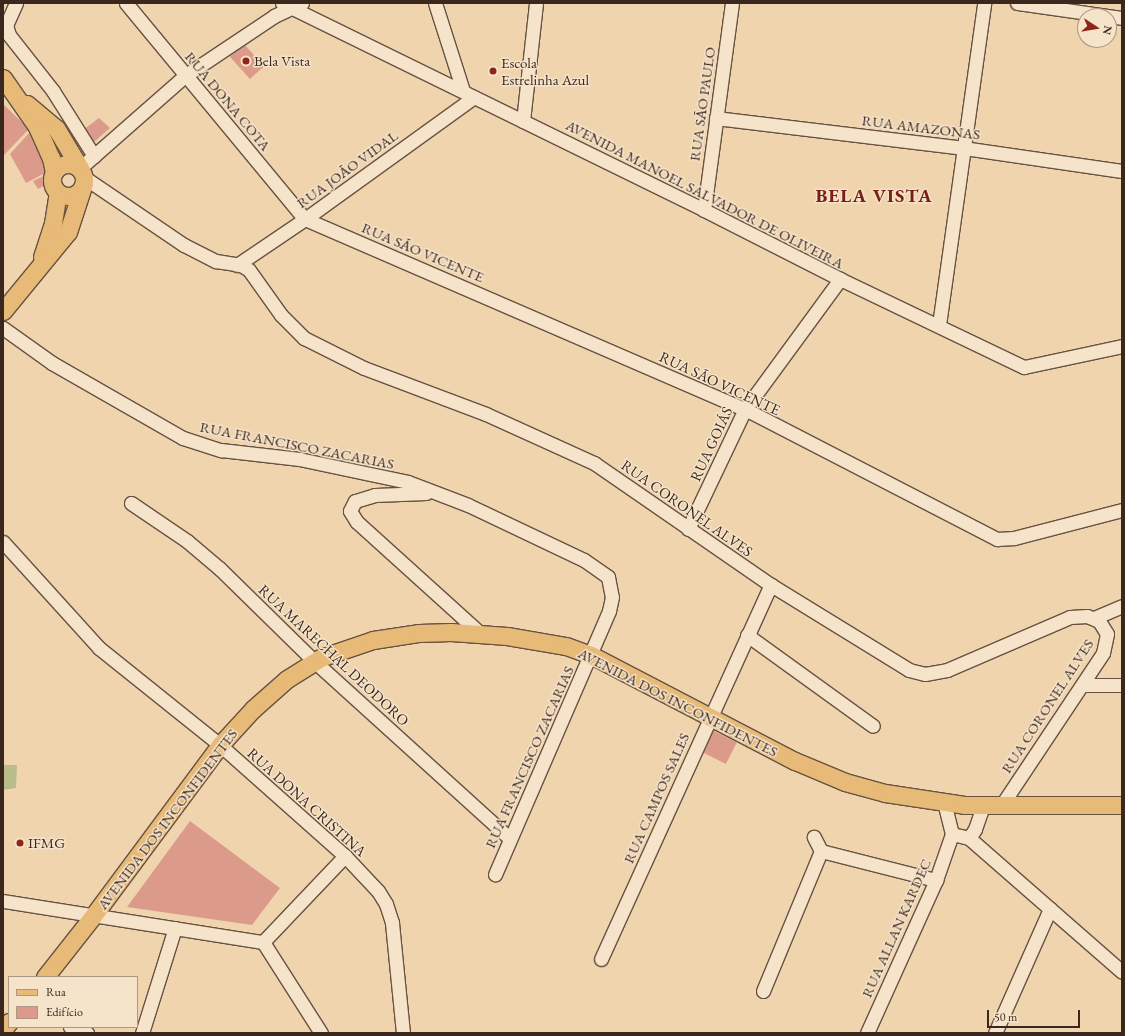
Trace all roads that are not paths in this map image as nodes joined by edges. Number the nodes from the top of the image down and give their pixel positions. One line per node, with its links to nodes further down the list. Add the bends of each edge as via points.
1 (126, 3): 10 (street, RUA DONA COTA)
2 (435, 3): 12 (street)
3 (536, 3): 15 (street)
4 (732, 3): 14 (street, RUA SÃO PAULO)
5 (984, 3): 16 (street)
6 (1018, 3): 9 (street)
7 (292, 5): 10 (street); 12 (street, AVENIDA MANOEL SALVADOR DE OLIVEIRA)
8 (16, 6): 17 (street, via 6,25 9,36 53,91)
9 (1122, 18)
10 (186, 75): 17 (street); 23 (street, RUA DONA COTA)
11 (3, 78): 13 (main road)
12 (468, 94): 15 (street, AVENIDA MANOEL SALVADOR DE OLIVEIRA); 23 (street, RUA JOÃO VIDAL)
13 (20, 100): 19 (main road, via 45,143); 20 (main road, via 56,128)
14 (716, 118): 16 (street, RUA AMAZONAS); 22 (street, RUA SÃO PAULO)
15 (523, 121): 22 (street, AVENIDA MANOEL SALVADOR DE OLIVEIRA)
16 (964, 148): 18 (street, RUA AMAZONAS); 28 (street)
17 (94, 156): 20 (street)
18 (1122, 171)
19 (54, 172): 20 (main road, via 66,164); 21 (main road, via 53,183)
20 (83, 176): 21 (main road, via 74,195); 24 (street, RUA CORONEL ALVES, via 184,244 216,261); 25 (main road, via 68,232)
21 (58, 192): 25 (main road, via 53,223)
22 (704, 210): 26 (street, AVENIDA MANOEL SALVADOR DE OLIVEIRA)
23 (305, 219): 24 (street, RUA JOÃO VIDAL); 31 (street, RUA SÃO VICENTE)
24 (237, 265): 35 (street, RUA CORONEL ALVES, via 253,273 281,315 304,338 364,368 486,414 594,463)
25 (38, 266): 27 (main road, via 18,296)
26 (840, 279): 28 (street, AVENIDA MANOEL SALVADOR DE OLIVEIRA); 31 (street, RUA GOIÁS)
27 (3, 311)
28 (939, 325): 30 (street, AVENIDA MANOEL SALVADOR DE OLIVEIRA, via 1024,367)
29 (3, 328): 32 (street, RUA FRANCISCO ZACARIAS, via 52,363 108,397 164,429 194,442 221,450 299,459 372,473)
30 (1122, 346)
31 (744, 409): 34 (street, RUA SÃO VICENTE, via 997,539 1014,538); 35 (street, RUA GOIÁS)
32 (441, 494): 40 (street, via 395,492 375,495 354,501 350,511 357,522); 42 (street, RUA FRANCISCO ZACARIAS, via 584,560 608,577 612,597)
33 (131, 503): 43 (street, RUA MARECHAL DEODORO, via 187,541 220,569)
34 (1122, 510)
35 (688, 529): 37 (street, RUA CORONEL ALVES)
36 (3, 542): 48 (street, RUA DONA CRISTINA, via 99,648)
37 (771, 585): 39 (street, RUA CORONEL ALVES, via 909,670 925,674 947,670 1070,617); 41 (street, RUA CAMPOS SALES)
38 (1122, 606): 39 (street)
39 (1094, 618): 44 (street, RUA CORONEL ALVES, via 1104,625 1107,642)
40 (481, 634): 42 (main road, AVENIDA DOS INCONFIDENTES, via 542,641); 43 (main road, AVENIDA DOS INCONFIDENTES, via 419,633 373,640)
41 (747, 635): 46 (street, RUA CAMPOS SALES); 47 (street)
42 (591, 656): 46 (main road, AVENIDA DOS INCONFIDENTES); 55 (street, RUA FRANCISCO ZACARIAS)
43 (314, 661): 48 (main road, AVENIDA DOS INCONFIDENTES, via 287,679 253,709); 55 (street, RUA MARECHAL DEODORO)
44 (1083, 685): 45 (street); 52 (street, RUA CORONEL ALVES)
45 (1122, 685)
46 (710, 717): 49 (main road, AVENIDA DOS INCONFIDENTES, via 795,761 845,782 885,793); 66 (street, RUA CAMPOS SALES)
47 (873, 726)
48 (220, 745): 58 (street, RUA DONA CRISTINA); 63 (main road, AVENIDA DOS INCONFIDENTES)
49 (944, 802): 51 (main road, AVENIDA DOS INCONFIDENTES); 53 (street)
50 (1122, 805): 52 (main road, AVENIDA DOS INCONFIDENTES)
51 (983, 806): 52 (main road, AVENIDA DOS INCONFIDENTES); 56 (street)
52 (1002, 806)
53 (952, 834): 56 (street); 60 (street, RUA ALLAN KARDEC)
54 (814, 837): 57 (street)
55 (509, 838): 59 (street, RUA FRANCISCO ZACARIAS)
56 (969, 838): 62 (street)
57 (821, 851): 60 (street); 69 (street)
58 (345, 856): 65 (street); 71 (street, RUA DONA CRISTINA, via 378,890 389,912)
59 (495, 874)
60 (936, 880): 75 (street, RUA ALLAN KARDEC)
61 (3, 901): 63 (street)
62 (1050, 909): 67 (street); 76 (street)
63 (93, 916): 64 (street); 68 (main road, AVENIDA DOS INCONFIDENTES)
64 (175, 928): 65 (street); 73 (street)
65 (263, 942): 74 (street)
66 (601, 959)
67 (1122, 972)
68 (46, 976)
69 (763, 991)
70 (73, 1028): 72 (street)
71 (406, 1032)
72 (87, 1033)
73 (142, 1033)
74 (321, 1033)
75 (867, 1033)
76 (995, 1033)

